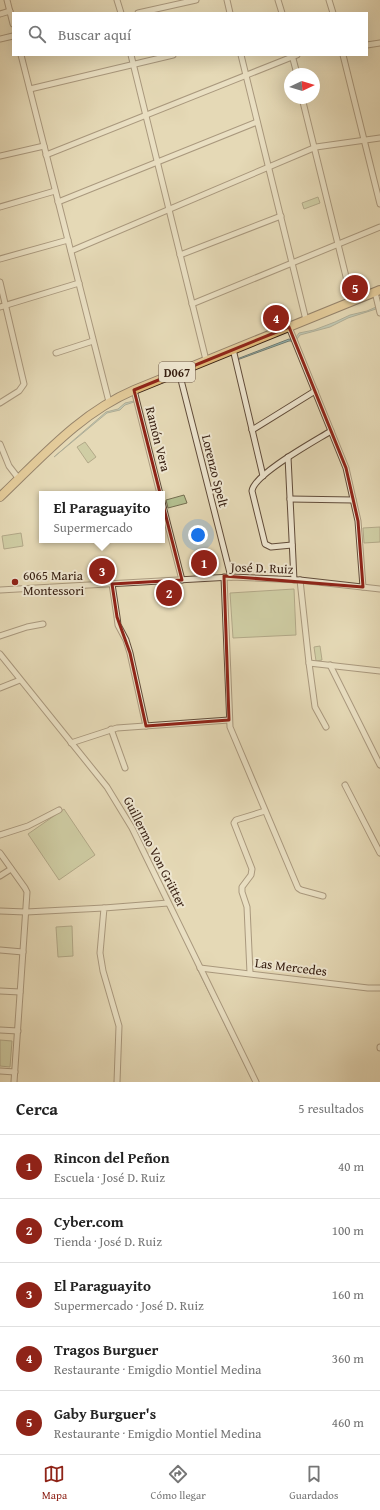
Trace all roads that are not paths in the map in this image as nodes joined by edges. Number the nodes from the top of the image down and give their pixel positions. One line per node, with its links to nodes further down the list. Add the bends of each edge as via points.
1 (7, 0): 7 (street)
2 (117, 0): 8 (street)
3 (196, 0): 9 (street)
4 (227, 0): 10 (street)
5 (278, 0): 11 (street)
6 (330, 0): 12 (street)
7 (10, 11): 13 (street); 14 (street)
8 (121, 12)
9 (142, 12)
10 (230, 12)
11 (282, 12)
12 (333, 12)
13 (0, 14)
14 (12, 20)
15 (12, 36): 16 (street)
16 (0, 38)
17 (380, 43): 18 (street)
18 (368, 44)
19 (21, 56): 29 (street)
20 (131, 56): 26 (street)
21 (169, 56): 26 (street)
22 (241, 56): 28 (street)
23 (291, 56): 28 (street)
24 (293, 56): 27 (street)
25 (343, 56): 34 (street)
26 (133, 64): 29 (street); 31 (street)
27 (295, 68)
28 (246, 74): 31 (street); 32 (street)
29 (30, 90): 35 (street)
30 (304, 104): 36 (street)
31 (145, 115): 37 (street); 39 (street)
32 (257, 122): 39 (street); 40 (street)
33 (380, 138): 34 (street)
34 (364, 140): 36 (street); 43 (street)
35 (44, 146): 37 (street); 38 (street)
36 (315, 148): 40 (street); 49 (street)
37 (46, 155): 41 (street)
38 (0, 156)
39 (157, 162): 42 (street); 45 (street)
40 (269, 167): 45 (street); 46 (street)
41 (55, 191): 42 (street); 44 (street)
42 (58, 202): 48 (street)
43 (380, 204)
44 (0, 207)
45 (169, 209): 50 (street); 51 (street)
46 (280, 216): 51 (street); 53 (street)
47 (380, 227): 49 (street)
48 (68, 240): 50 (street); 52 (street)
49 (338, 244): 53 (street); 57 (street)
50 (70, 251): 55 (street)
51 (180, 255): 58 (street)
52 (0, 259)
53 (292, 263): 58 (street); 61 (street)
54 (0, 282): 59 (street)
55 (78, 283): 59 (street); 63 (street)
56 (377, 291): 57 (main road, D067); 60 (street)
57 (352, 301): 61 (main road, D067)
58 (192, 304): 66 (street)
59 (3, 306): 71 (street, via 24,384 19,391)
60 (380, 313)
61 (306, 320): 62 (main road, D067)
62 (289, 327): 64 (main road, D067); 69 (street)
63 (94, 341): 65 (street); 70 (street)
64 (233, 349): 66 (main road, D067); 72 (street)
65 (56, 353)
66 (206, 360): 67 (main road, D067)
67 (179, 372): 68 (main road, D067); 85 (street, Lorenzo Spelt)
68 (134, 390): 70 (main road, D067); 78 (street, Ramón Vera)
69 (315, 391): 72 (street); 73 (street)
70 (109, 402): 77 (main road, D067, via 80,421)
71 (0, 403)
72 (252, 430): 76 (street)
73 (331, 431): 75 (street); 81 (street, via 346,468)
74 (0, 444): 77 (street, via 9,466)
75 (288, 457): 76 (street); 80 (street)
76 (263, 476): 83 (street, via 252,491 266,544 271,547)
77 (19, 479): 79 (main road, D067)
78 (159, 491)
79 (0, 497)
80 (290, 499): 81 (street); 83 (street)
81 (353, 500): 90 (street, via 358,521)
82 (165, 514): 86 (street)
83 (292, 545): 87 (street)
84 (224, 577): 85 (street, José D. Ruiz); 86 (street, José D. Ruiz); 101 (street)
85 (231, 577): 87 (street, José D. Ruiz)
86 (182, 580): 89 (street, José D. Ruiz)
87 (294, 580): 88 (street, José D. Ruiz)
88 (300, 580): 90 (street, José D. Ruiz); 96 (street)
89 (112, 584): 92 (street, José D. Ruiz); 102 (street, via 118,621 130,653)
90 (363, 587): 91 (street, José D. Ruiz)
91 (380, 589)
92 (0, 590)
93 (43, 624): 94 (street)
94 (0, 636)
95 (0, 654): 99 (street, Guillermo Von Grütter)
96 (309, 663): 97 (street); 103 (street, via 315,707)
97 (330, 665): 98 (street); 106 (street)
98 (380, 671)
99 (20, 680): 100 (street); 105 (street, Guillermo Von Grütter)
100 (0, 688)
101 (229, 720): 102 (street); 110 (street)
102 (146, 726): 104 (street)
103 (326, 727)
104 (111, 729): 105 (street); 107 (street)
105 (71, 743): 117 (street, Guillermo Von Grütter, via 113,795)
106 (380, 765)
107 (125, 768)
108 (345, 785): 113 (street)
109 (59, 810): 111 (street, via 28,826)
110 (265, 811): 116 (street, via 298,888); 124 (street, via 236,820 234,823 252,869 242,887 246,907)
111 (0, 835)
112 (0, 853): 114 (street)
113 (380, 853)
114 (11, 869): 115 (street); 120 (street, via 27,892)
115 (0, 876)
116 (323, 896)
117 (168, 903): 118 (street); 123 (street, Guillermo Von Grütter)
118 (104, 908): 120 (street); 133 (street, via 101,961 119,1026)
119 (0, 911): 120 (street)
120 (26, 912): 122 (street)
121 (0, 950): 122 (street)
122 (23, 952): 127 (street)
123 (200, 968): 124 (street, Las Mercedes); 134 (street, Guillermo Von Grütter)
124 (250, 973): 125 (street, Las Mercedes)
125 (380, 988)
126 (0, 990): 127 (street)
127 (20, 992): 129 (street)
128 (0, 1030): 129 (street)
129 (18, 1031): 131 (street)
130 (0, 1071): 131 (street)
131 (14, 1072): 132 (street)
132 (14, 1082)
133 (117, 1082)
134 (256, 1082)

